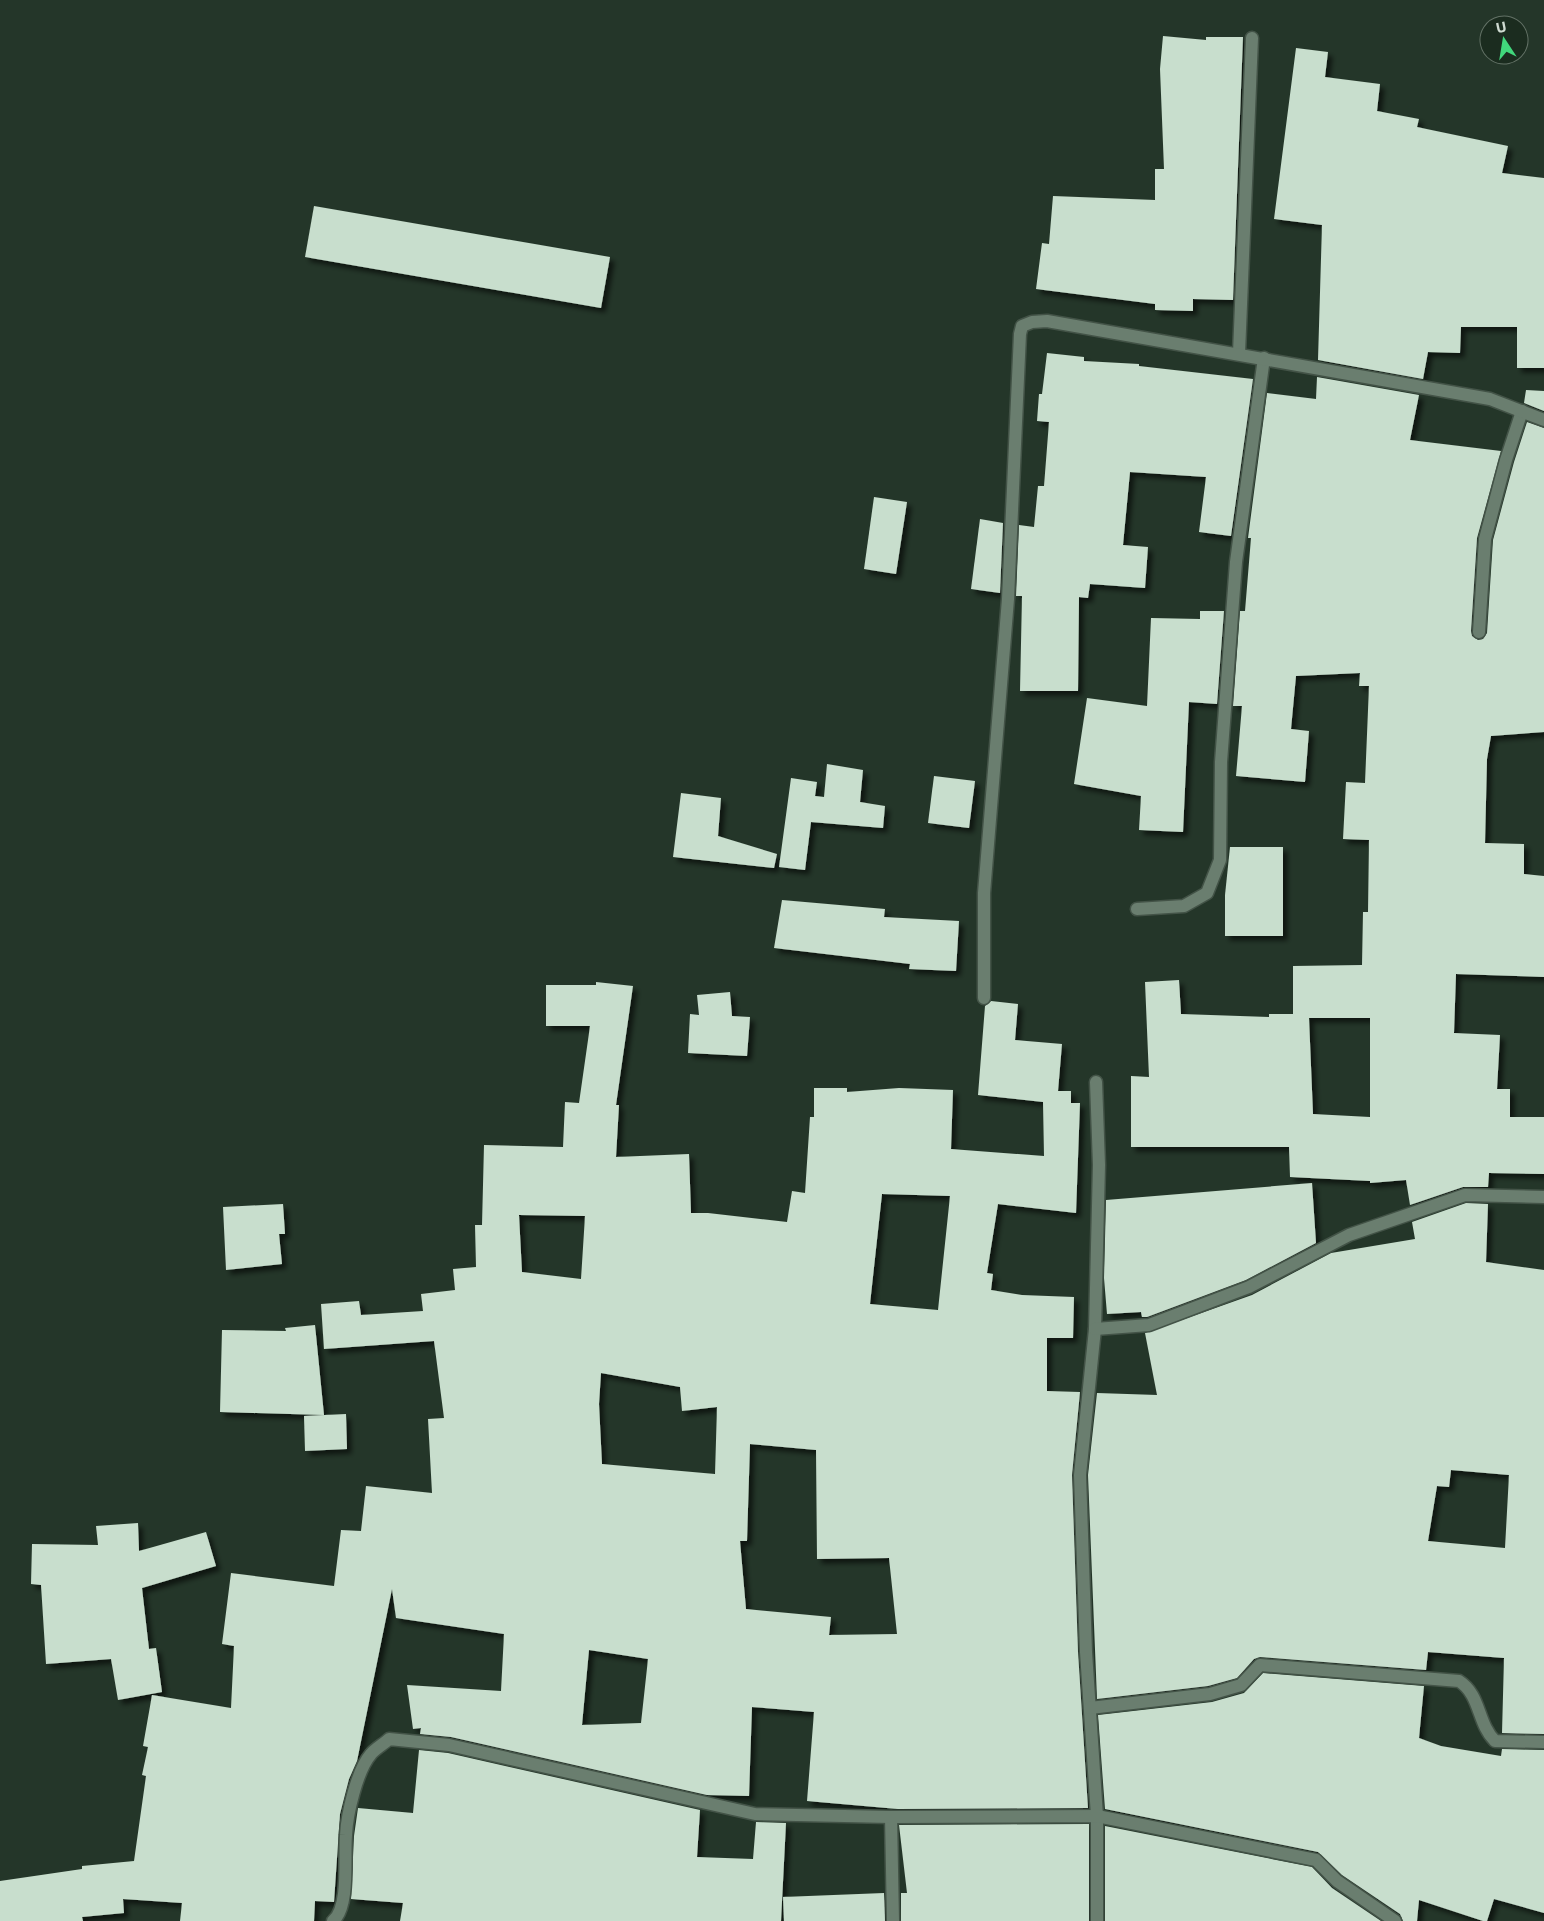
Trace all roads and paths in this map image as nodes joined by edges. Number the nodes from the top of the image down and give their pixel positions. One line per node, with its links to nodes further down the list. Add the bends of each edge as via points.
1 (1252, 38): 2 (street)
2 (1239, 353): 3 (street); 8 (street, via 1047,321 1022,326 1008,598 984,893)
3 (1264, 358): 4 (street, via 1490,399); 7 (street, via 1236,562 1221,762 1220,860 1207,893 1184,906)
4 (1522, 411): 5 (street); 6 (street, via 1485,539)
5 (1544, 420)
6 (1479, 632)
7 (1137, 909)
8 (984, 998)
9 (1096, 1082): 11 (street)
10 (1544, 1197): 11 (street, via 1465,1195 1349,1235 1249,1288 1149,1325)
11 (1095, 1329): 12 (street, via 1080,1475)
12 (1090, 1708): 13 (street, via 1210,1694 1241,1685 1260,1664 1459,1681 1469,1688 1485,1731 1495,1741); 14 (street)
13 (1544, 1742)
14 (1097, 1816): 15 (street); 16 (street, via 1316,1860 1337,1881); 19 (street)
15 (891, 1817): 17 (street, via 755,1814 449,1745 389,1739 371,1754 362,1768 346,1833 343,1901 340,1916); 18 (street)
16 (1392, 1920)
17 (333, 1921)
18 (893, 1921)
19 (1097, 1921)

